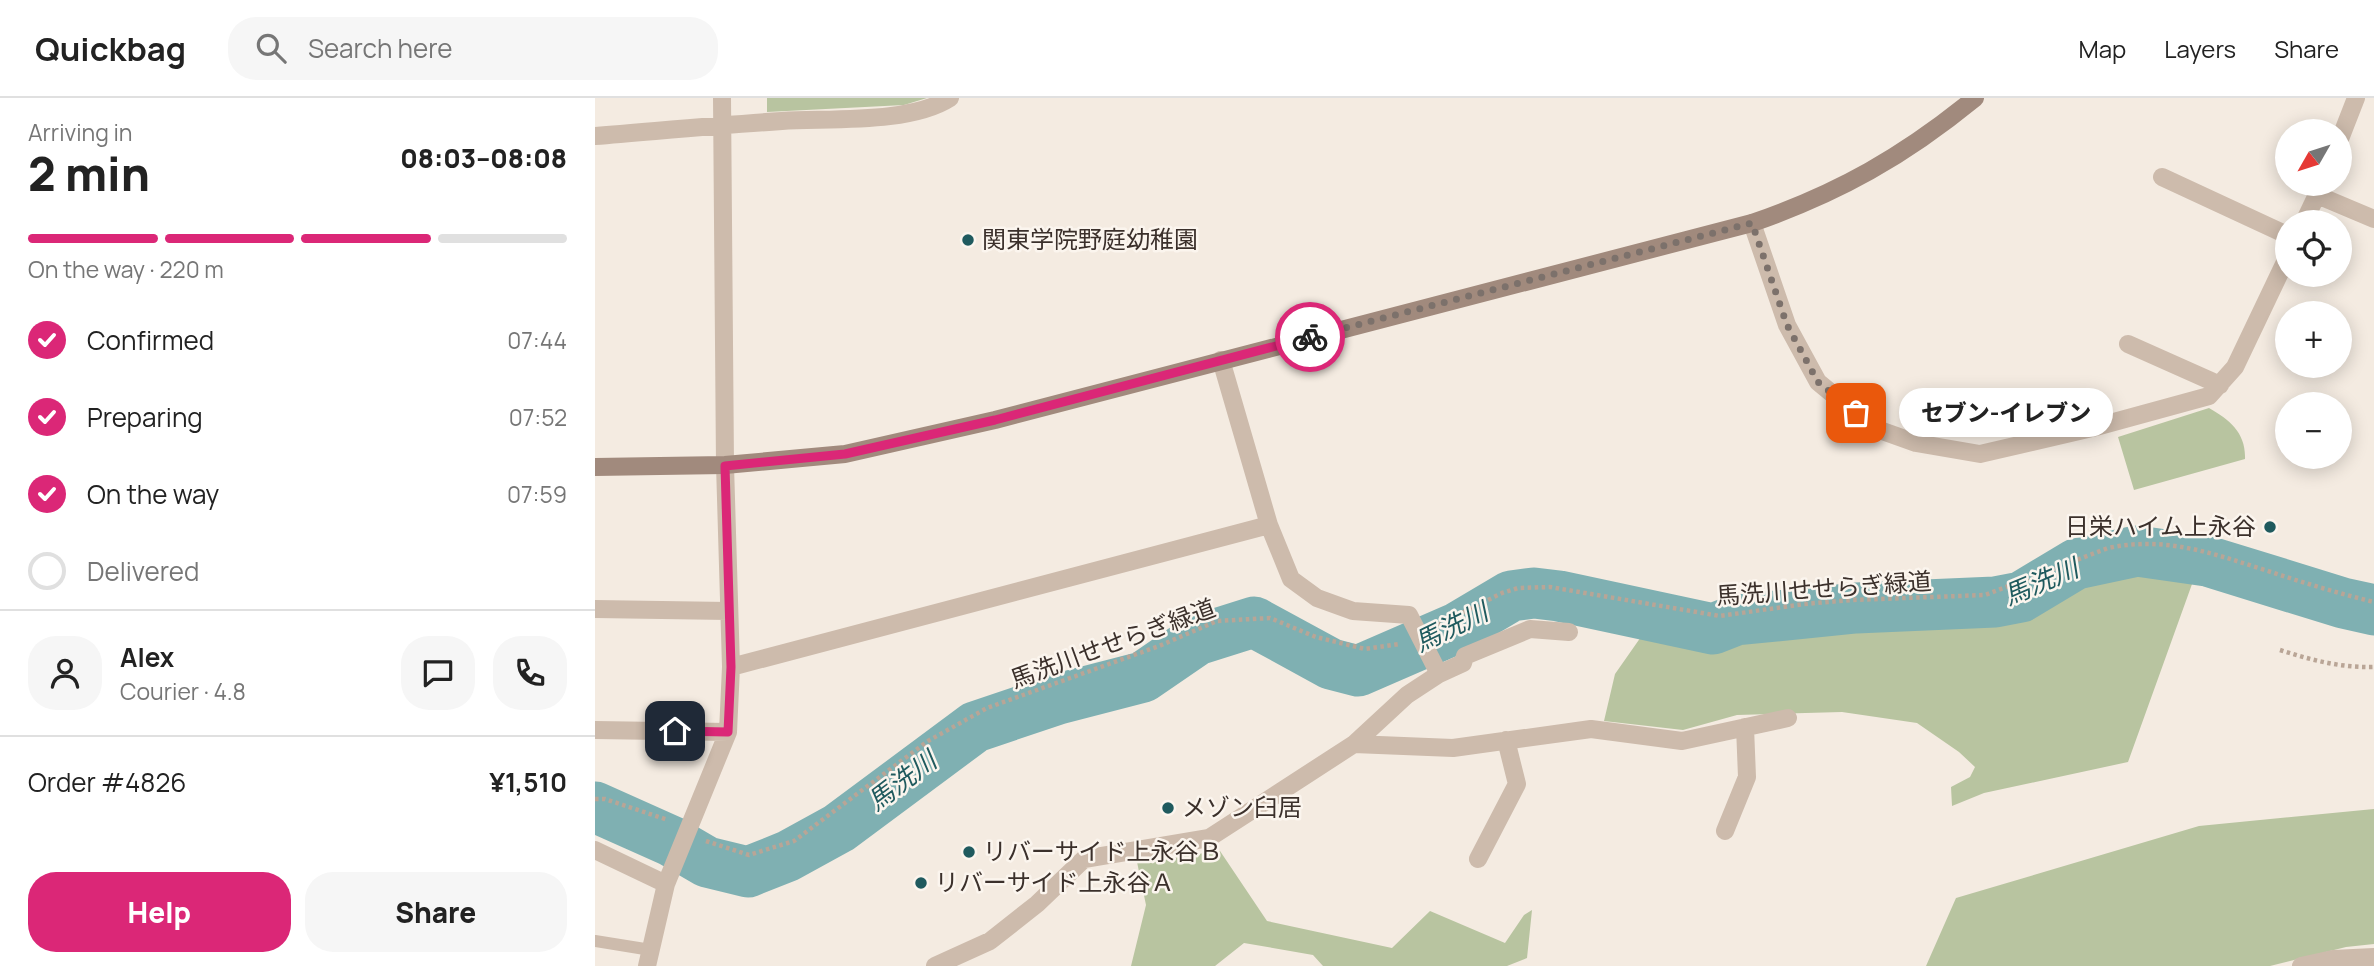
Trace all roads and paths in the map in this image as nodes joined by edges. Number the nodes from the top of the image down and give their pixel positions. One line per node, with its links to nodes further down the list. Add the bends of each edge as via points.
1 (722, 98): 16 (street)
2 (950, 98): 6 (street, via 892,116)
3 (1975, 98): 10 (street, via 1888,162 1800,207)
4 (2356, 98): 5 (street)
5 (2348, 119)
6 (595, 136)
7 (2162, 177): 11 (street)
8 (2332, 196): 9 (street)
9 (2374, 219)
10 (1752, 223): 14 (street); 15 (street, via 1787,325 1818,382 1874,428 1916,443 1980,454 2209,396)
11 (2275, 229)
12 (2275, 283): 15 (street, via 2235,367)
13 (2128, 344): 15 (street)
14 (1220, 360): 16 (street, via 845,454); 18 (street)
15 (2220, 385)
16 (725, 466): 17 (street); 21 (street)
17 (595, 467)
18 (1269, 525): 23 (street, via 1291,579 1317,598 1353,611 1409,615); 25 (street)
19 (2374, 602): 23 (path, 馬洗川せせらぎ緑道, via 2197,548 2127,544 1985,595 1852,600 1720,616 1550,587 1518,588)
20 (595, 609): 21 (street)
21 (728, 611): 25 (street)
22 (1569, 632): 27 (street, via 1530,629 1465,656 1463,663)
23 (1418, 635): 27 (street); 36 (path, 馬洗川せせらぎ緑道, via 1401,644 1365,649 1316,637 1270,618 1217,621 987,708 928,741 795,841 749,855 709,844)
24 (2280, 650): 26 (path, via 2352,668)
25 (731, 667): 31 (street)
26 (2374, 667)
27 (1439, 674): 33 (street, via 1407,695)
28 (1788, 718): 29 (street)
29 (1745, 727): 32 (street, via 1682,741 1591,729); 35 (street, via 1747,777)
30 (595, 730): 31 (street)
31 (728, 732): 36 (street)
32 (1506, 740): 33 (street, via 1453,748); 38 (street, via 1517,784)
33 (1353, 744): 43 (street, via 1209,838 1084,859 990,942)
34 (595, 799): 36 (path, 馬洗川せせらぎ緑道, via 657,815)
35 (1725, 831)
36 (687, 832): 39 (street)
37 (595, 850): 39 (street)
38 (1478, 859)
39 (666, 884): 42 (street)
40 (595, 941): 42 (lane)
41 (2374, 957): 44 (street)
42 (649, 958)
43 (935, 966)
44 (2301, 966)

